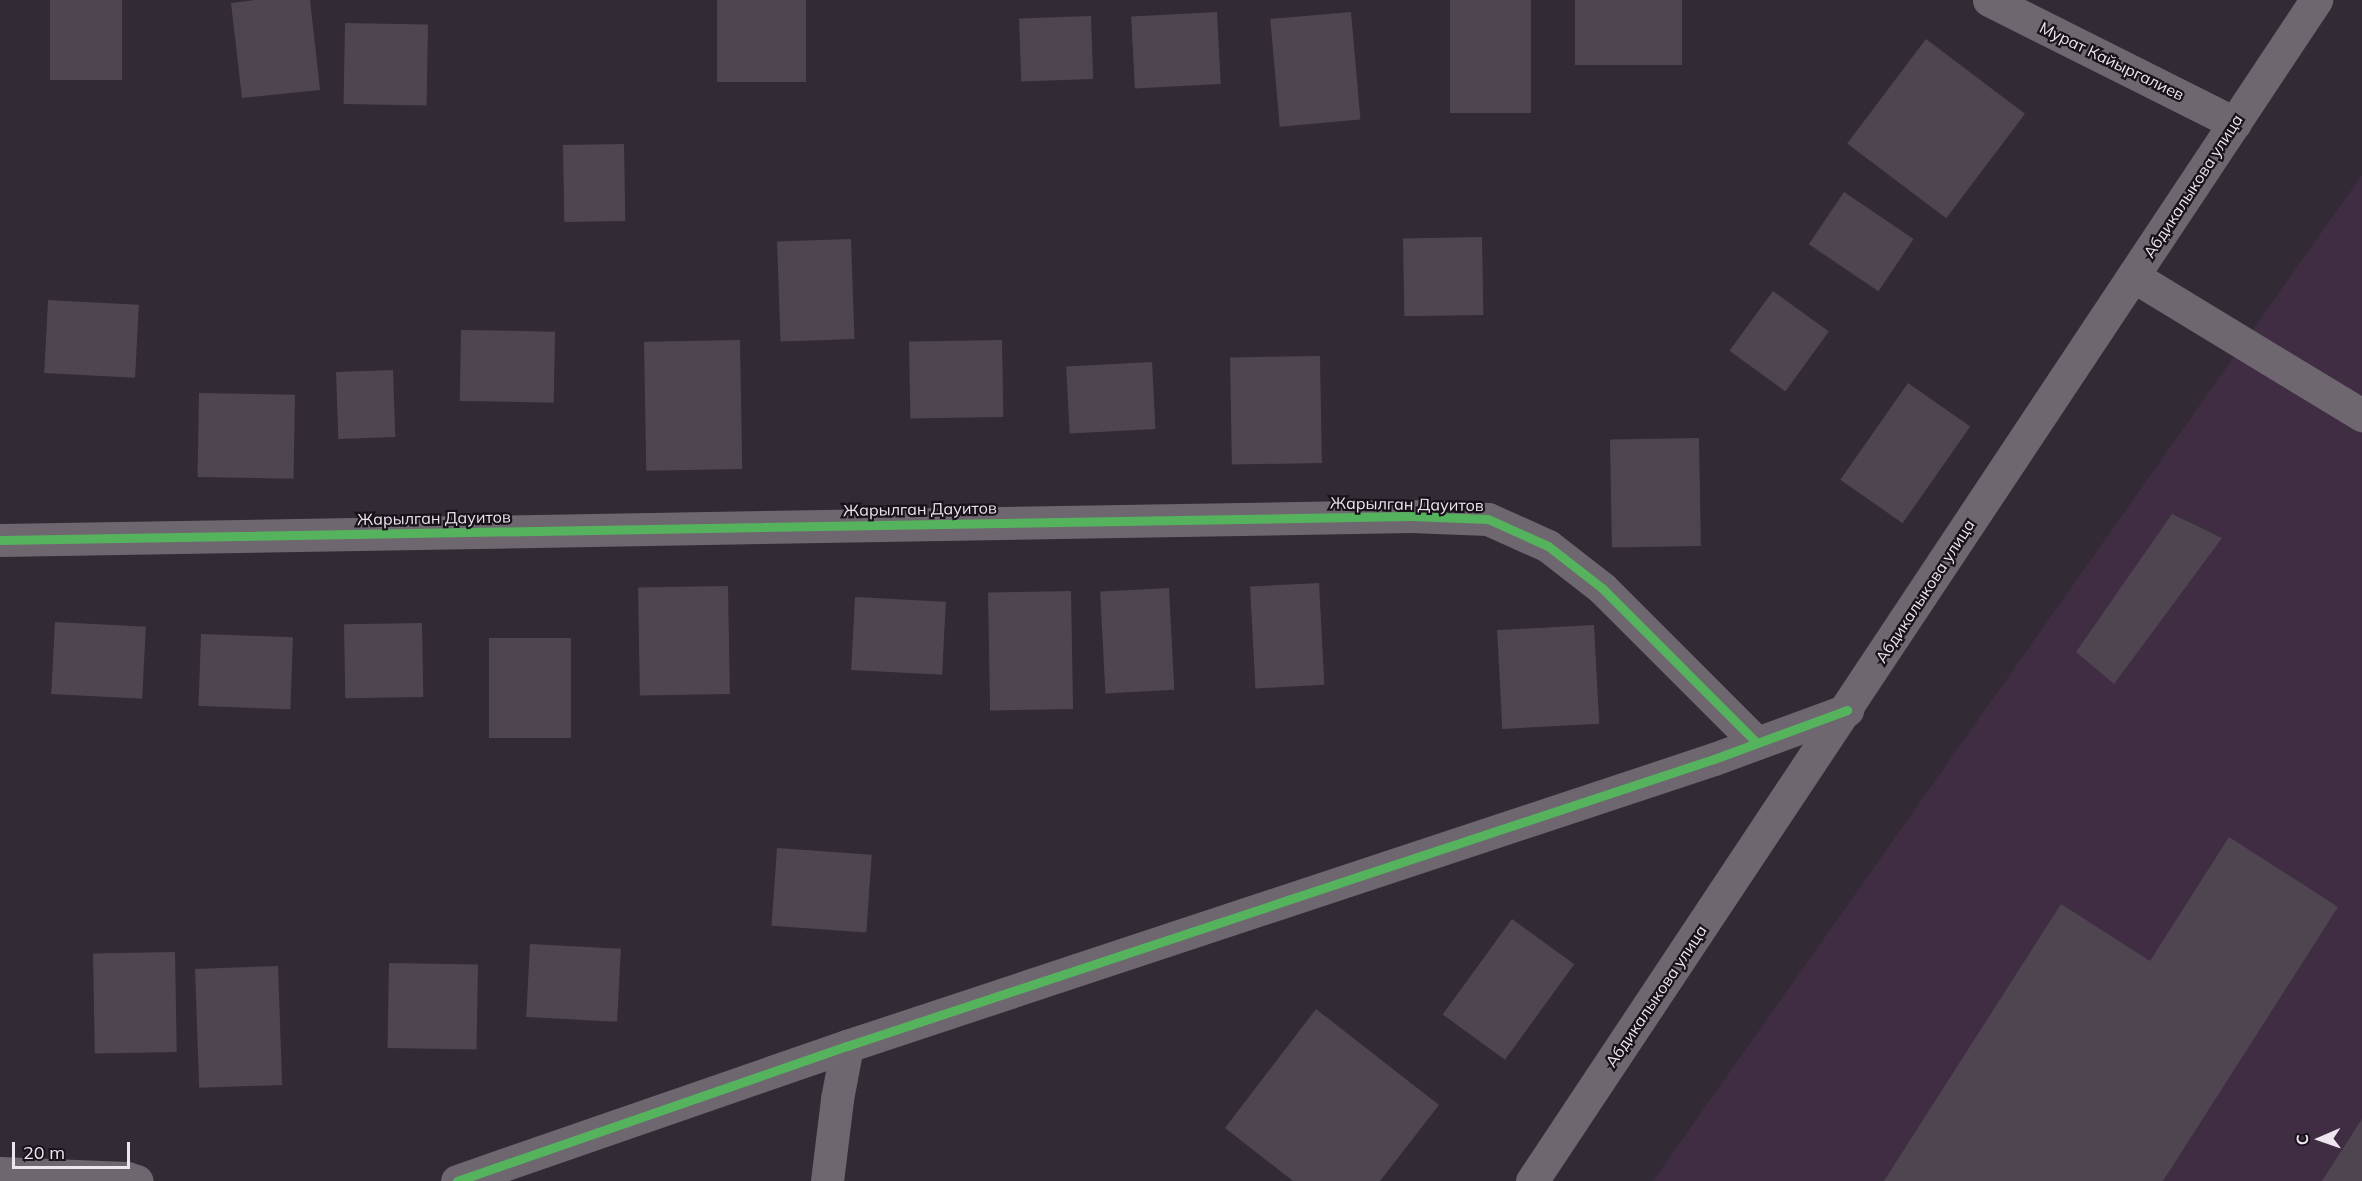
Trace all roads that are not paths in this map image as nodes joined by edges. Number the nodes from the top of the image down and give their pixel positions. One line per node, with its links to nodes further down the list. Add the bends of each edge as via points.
1 (1989, 0): 3 (street, Мурат Кайыргалиев)
2 (2316, 0): 3 (street, Абдикалыкова улица)
3 (2235, 123): 4 (street, Абдикалыкова улица)
4 (2133, 276): 5 (street); 7 (street, Абдикалыкова улица)
5 (2362, 416)
6 (0, 540): 8 (street, Жарылган Дауитов, via 1411,516 1488,519 1548,546 1602,588)
7 (1847, 710): 8 (street); 14 (street, Абдикалыкова улица)
8 (1757, 743): 9 (street)
9 (847, 1046): 12 (street); 13 (street)
10 (0, 1173): 11 (street)
11 (137, 1181)
12 (457, 1181)
13 (827, 1181)
14 (1532, 1181)

